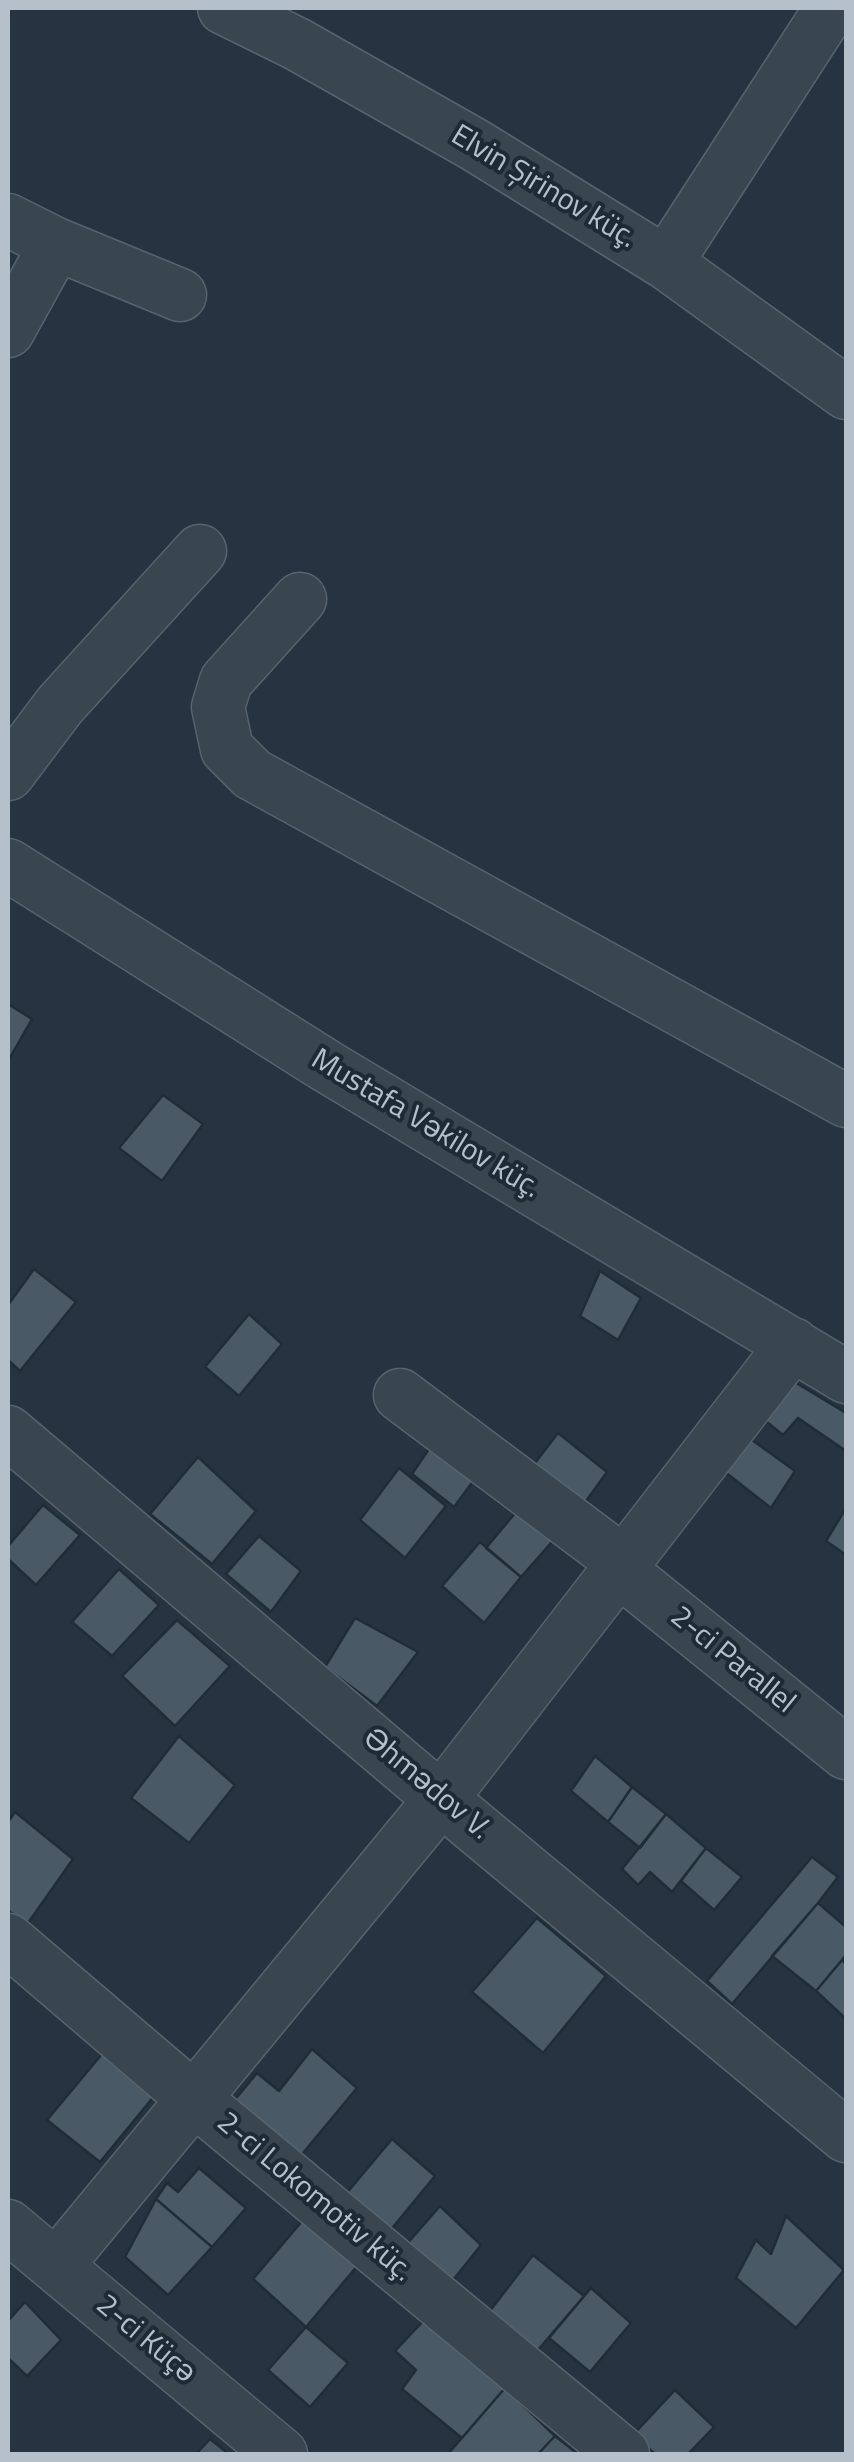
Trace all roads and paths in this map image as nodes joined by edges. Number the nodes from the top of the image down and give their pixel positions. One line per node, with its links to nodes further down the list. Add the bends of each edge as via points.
1 (224, 8): 3 (street, Elvin Şirinov küç.)
2 (831, 8): 6 (street)
3 (308, 26): 6 (street, Elvin Şirinov küç., via 474,145)
4 (8, 220): 5 (street)
5 (56, 244): 7 (street); 8 (street)
6 (666, 264): 9 (street, Elvin Şirinov küç.)
7 (180, 295)
8 (8, 331)
9 (846, 393)
10 (200, 552): 12 (street, via 60,705)
11 (300, 598): 14 (street, via 226,681 218,708 227,749 252,774)
12 (8, 774)
13 (8, 865): 15 (street, Mustafa Vəkilov küç., via 328,1068)
14 (846, 1101)
15 (794, 1344): 16 (street, Mustafa Vəkilov küç.); 19 (street)
16 (846, 1377)
17 (400, 1395): 19 (street, 2-ci Parallel)
18 (8, 1432): 21 (street, Əhmədov V.)
19 (621, 1566): 20 (street, 2-ci Parallel); 21 (street)
20 (846, 1753)
21 (442, 1799): 23 (street); 24 (street, Əhmədov V.)
22 (8, 1940): 23 (street, 2-ci Lokomotiv küç.)
23 (194, 2098): 26 (street); 28 (street, 2-ci Lokomotiv küç.)
24 (846, 2136)
25 (8, 2226): 26 (street, 2-ci Küçə)
26 (56, 2266): 27 (street, 2-ci Küçə)
27 (281, 2454)
28 (623, 2454)

